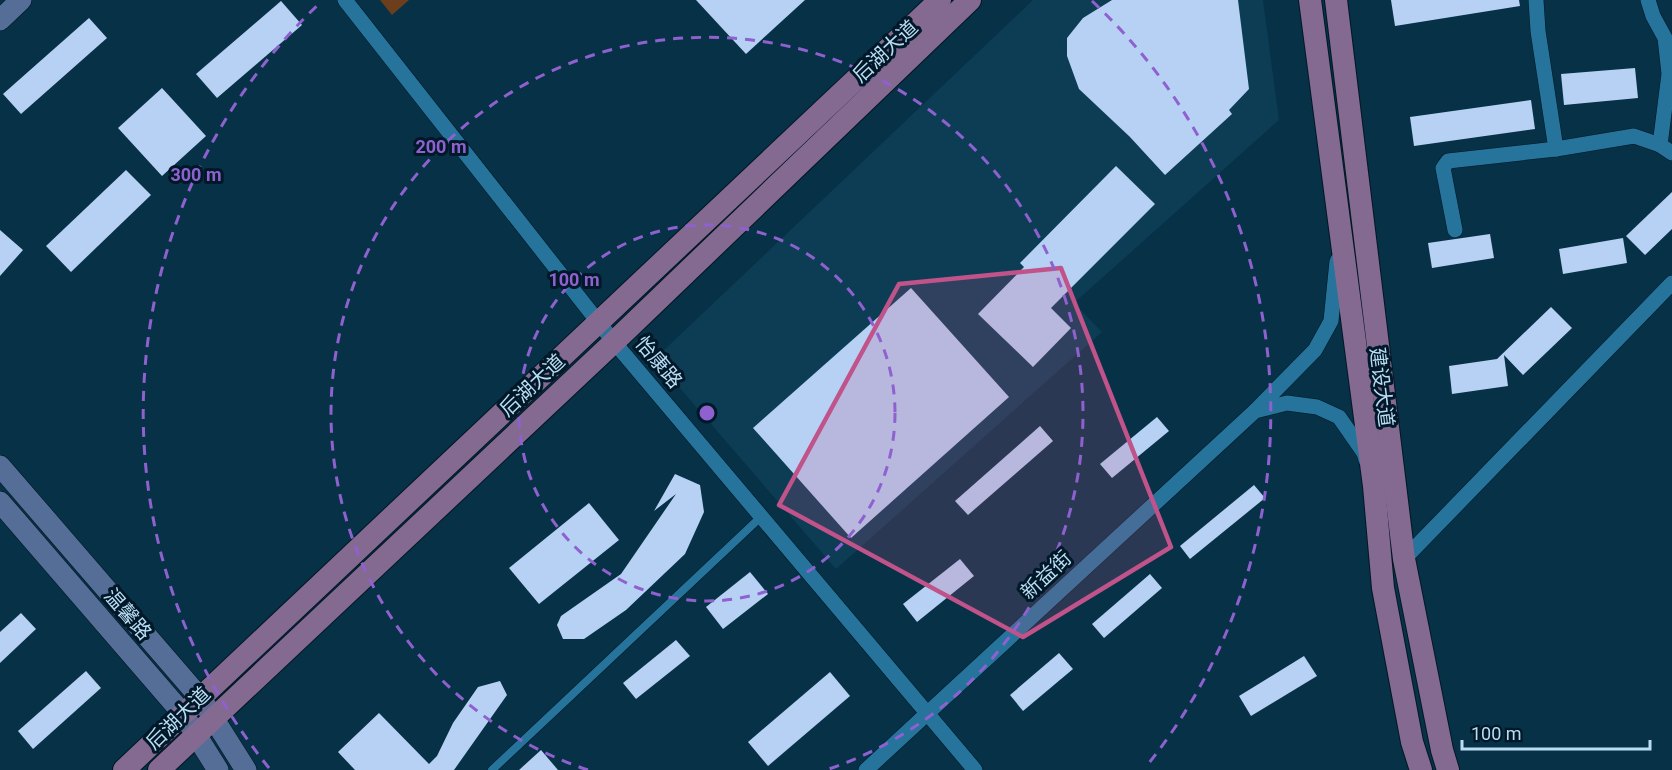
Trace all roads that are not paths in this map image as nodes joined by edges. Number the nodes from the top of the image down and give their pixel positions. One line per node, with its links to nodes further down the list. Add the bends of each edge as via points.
1 (21, 0): 9 (main road)
2 (345, 0): 16 (street, 怡康路)
3 (940, 0): 16 (main road, 后湖大道)
4 (970, 0): 17 (main road, 后湖大道)
5 (1310, 0): 14 (main road, 建设大道)
6 (1336, 0): 23 (main road, 建设大道)
7 (1536, 0): 11 (street)
8 (1648, 0): 10 (street, via 1653,16)
9 (0, 20)
10 (1669, 36): 12 (street)
11 (1556, 149): 12 (street, via 1634,135); 13 (street, via 1448,161 1443,168)
12 (1666, 149)
13 (1455, 230)
14 (1340, 234): 18 (street, 新益街, via 1331,321 1315,350); 20 (main road, 建设大道)
15 (1672, 283): 23 (street)
16 (598, 322): 17 (street, 怡康路); 24 (main road, 后湖大道)
17 (614, 342): 22 (street, 怡康路); 27 (main road, 后湖大道)
18 (1255, 411): 20 (street, via 1287,403 1317,407 1339,417 1364,453); 25 (street, 新益街)
19 (0, 466): 24 (main road, 温馨路)
20 (1374, 486): 36 (main road, 建设大道, via 1383,588 1412,742)
21 (0, 502): 26 (main road, 温馨路)
22 (762, 516): 25 (street, 怡康路); 33 (lane)
23 (1404, 559): 37 (main road, 建设大道)
24 (200, 698): 26 (main road, 后湖大道); 27 (main road, 温馨路)
25 (928, 713): 34 (street, 新益街); 35 (street, 怡康路)
26 (183, 714): 28 (main road, 温馨路); 29 (main road, 后湖大道)
27 (213, 718): 28 (main road, 后湖大道); 32 (main road, 温馨路)
28 (196, 735): 30 (main road, 后湖大道); 31 (main road, 温馨路)
29 (124, 770)
30 (159, 770)
31 (218, 770)
32 (246, 770)
33 (492, 770)
34 (866, 770)
35 (975, 770)
36 (1421, 770)
37 (1448, 770)

